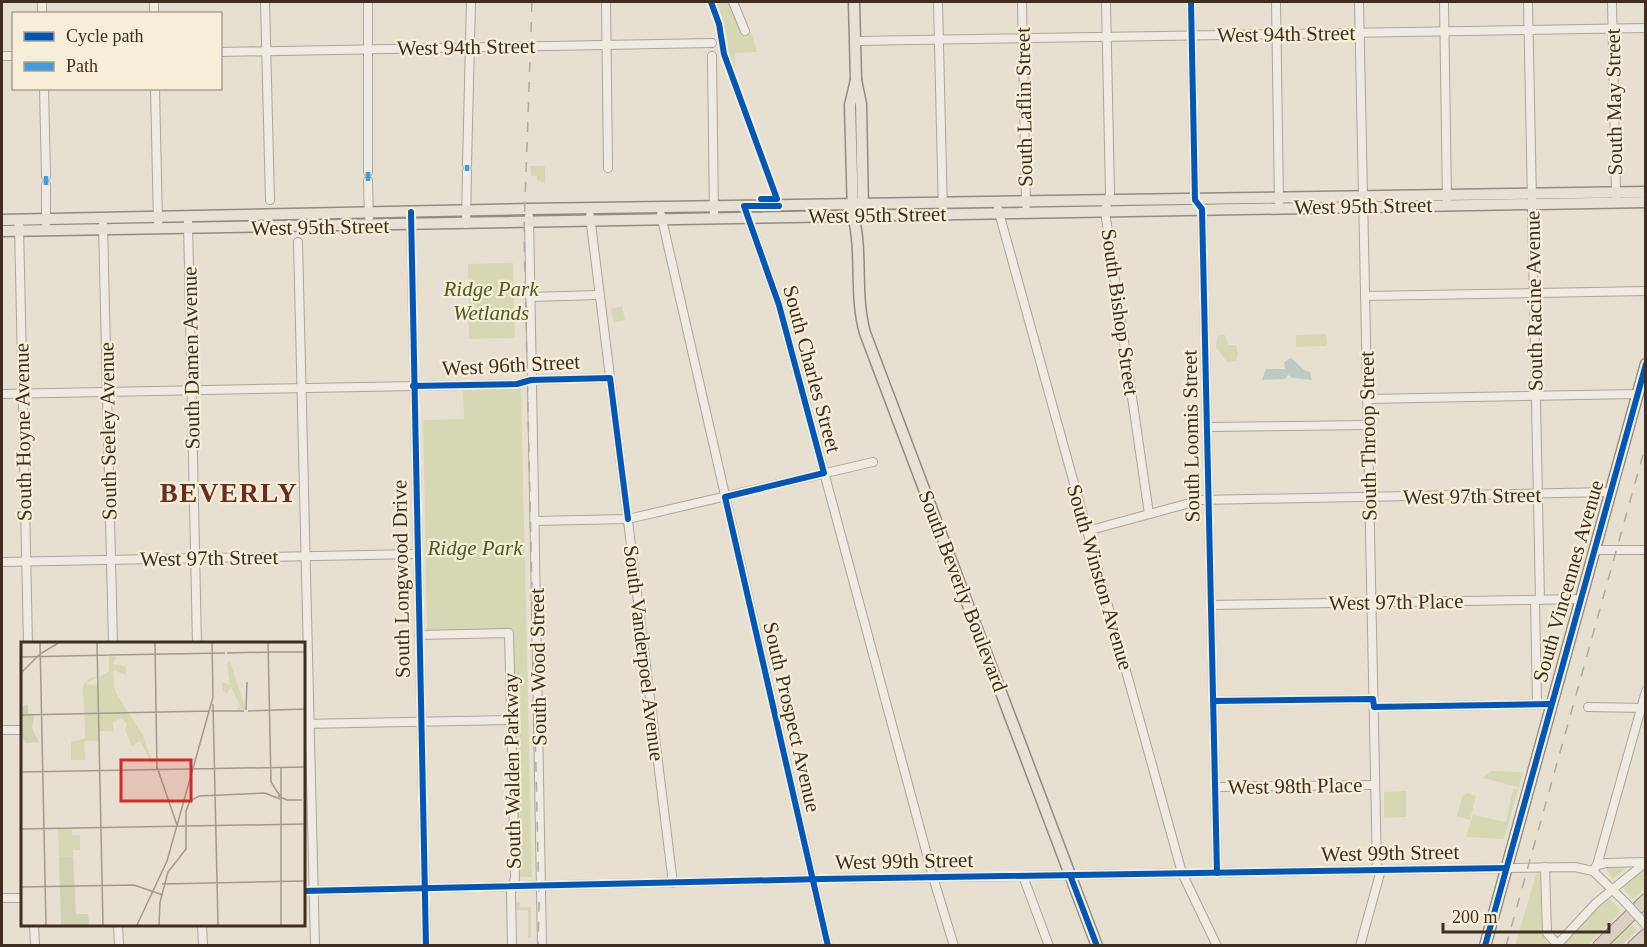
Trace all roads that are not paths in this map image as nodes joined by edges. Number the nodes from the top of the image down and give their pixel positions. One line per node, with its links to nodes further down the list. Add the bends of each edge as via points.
1 (265, 2): 32 (street)
2 (368, 2): 31 (street)
3 (471, 2): 30 (street)
4 (606, 2): 29 (street)
5 (733, 2): 19 (street)
6 (854, 2): 27 (main road, South Beverly Boulevard)
7 (938, 2): 26 (street)
8 (1022, 2): 25 (street, South Laflin Street)
9 (1107, 2): 24 (street, South Bishop Street)
10 (1191, 2): 23 (street)
11 (1276, 2): 22 (street)
12 (1359, 2): 21 (street, South Throop Street)
13 (1444, 2): 20 (street)
14 (1528, 2): 18 (street, South Racine Avenue)
15 (1612, 2): 16 (street, South May Street)
16 (1613, 28): 17 (street, West 94th Street); 18 (street, West 94th Street); 39 (street, South May Street)
17 (1646, 28)
18 (1529, 30): 20 (street, West 94th Street); 40 (street, South Racine Avenue)
19 (745, 31)
20 (1444, 31): 21 (street, West 94th Street); 43 (street)
21 (1360, 33): 22 (street, West 94th Street); 44 (street, South Throop Street)
22 (1276, 34): 23 (street, West 94th Street); 46 (street)
23 (1191, 35): 24 (street, West 94th Street); 42 (street)
24 (1107, 37): 25 (street, West 94th Street); 48 (street, South Bishop Street)
25 (1023, 38): 26 (street, West 94th Street); 51 (street, South Laflin Street)
26 (939, 40): 27 (street, West 94th Street); 55 (street)
27 (855, 41): 57 (main road, South Beverly Boulevard, via 861,104)
28 (712, 43): 29 (street, West 94th Street)
29 (606, 45): 30 (street, West 94th Street); 37 (street)
30 (470, 47): 31 (street, West 94th Street); 58 (street)
31 (368, 49): 32 (street, West 94th Street); 60 (street)
32 (267, 51): 33 (street, West 94th Street); 41 (street)
33 (222, 52)
34 (712, 56): 50 (street)
35 (44, 90): 66 (street)
36 (155, 90): 61 (street)
37 (608, 168)
38 (1646, 192): 39 (main road, West 95th Street)
39 (1616, 197): 40 (main road, West 95th Street); 45 (main road, West 95th Street)
40 (1532, 199): 43 (main road, West 95th Street); 82 (street, South Racine Avenue)
41 (270, 200)
42 (1195, 200): 46 (main road, West 95th Street); 48 (main road, West 95th Street); 56 (street)
43 (1447, 200): 44 (main road, West 95th Street)
44 (1363, 201): 46 (main road, West 95th Street); 84 (street, South Throop Street)
45 (1646, 202)
46 (1279, 203): 56 (main road, West 95th Street)
47 (744, 206): 50 (main road, West 95th Street); 57 (main road, West 95th Street); 64 (street, South Charles Street)
48 (1107, 206): 51 (main road, West 95th Street); 56 (main road, West 95th Street); 107 (street, South Bishop Street)
49 (660, 207): 50 (main road, West 95th Street); 52 (main road, West 95th Street); 68 (street, South Prospect Avenue)
50 (714, 207): 63 (street)
51 (1026, 207): 53 (main road, West 95th Street)
52 (590, 208): 54 (main road, West 95th Street); 69 (street, South Vanderpoel Avenue)
53 (998, 208): 55 (main road, West 95th Street); 110 (street, South Winston Avenue)
54 (529, 209): 58 (main road, West 95th Street); 70 (street, South Wood Street)
55 (942, 209): 57 (main road, West 95th Street)
56 (1202, 209): 99 (street, South Loomis Street)
57 (858, 210): 64 (main road, West 95th Street); 148 (main road, South Beverly Boulevard, via 859,304 865,333)
58 (466, 211): 59 (main road, West 95th Street); 72 (street)
59 (411, 212): 60 (main road, West 95th Street); 73 (street, South Longwood Drive)
60 (369, 213): 62 (main road, West 95th Street); 74 (street)
61 (158, 217): 62 (main road, West 95th Street); 71 (main road, West 95th Street); 75 (street)
62 (188, 217): 76 (street, South Damen Avenue)
63 (714, 218): 64 (main road, West 95th Street); 68 (main road, West 95th Street)
64 (749, 218): 101 (street, South Charles Street, via 778,305)
65 (19, 219): 66 (main road, West 95th Street); 67 (main road, West 95th Street); 78 (street, South Hoyne Avenue)
66 (46, 219): 71 (main road, West 95th Street); 79 (street)
67 (2, 220)
68 (662, 220): 69 (main road, West 95th Street); 104 (street, South Prospect Avenue)
69 (590, 221): 70 (main road, West 95th Street); 83 (street, South Vanderpoel Avenue)
70 (529, 222): 72 (main road, West 95th Street); 85 (street, South Wood Street)
71 (103, 224): 75 (main road, West 95th Street); 79 (main road, West 95th Street); 92 (street, South Seeley Avenue)
72 (466, 224): 73 (main road, West 95th Street)
73 (411, 225): 74 (main road, West 95th Street); 89 (street, South Longwood Drive)
74 (369, 226): 76 (main road, West 95th Street)
75 (158, 229): 76 (main road, West 95th Street)
76 (188, 229): 91 (street, South Damen Avenue)
77 (2, 231): 78 (main road, West 95th Street)
78 (19, 231): 79 (main road, West 95th Street); 94 (street, South Hoyne Avenue)
79 (46, 231)
80 (298, 242): 90 (street)
81 (1646, 291): 82 (street)
82 (1534, 293): 84 (street); 96 (street, South Racine Avenue)
83 (599, 296): 85 (street); 87 (street, South Vanderpoel Avenue)
84 (1365, 296): 97 (street, South Throop Street)
85 (530, 297): 88 (street, South Wood Street)
86 (1646, 364): 95 (main road, South Vincennes Avenue)
87 (610, 378): 88 (street, West 96th Street); 108 (street, South Vanderpoel Avenue)
88 (531, 380): 89 (street, West 96th Street, via 517,384); 109 (street, South Wood Street)
89 (413, 386): 90 (street, West 96th Street); 113 (street, South Longwood Drive)
90 (302, 388): 91 (street, West 96th Street); 114 (street)
91 (191, 390): 92 (street, West 96th Street); 115 (street, South Damen Avenue)
92 (107, 392): 94 (street, West 96th Street); 116 (street, South Seeley Avenue)
93 (2, 394): 94 (street, West 96th Street)
94 (22, 394): 118 (street, South Hoyne Avenue)
95 (1637, 394): 96 (street); 102 (main road, South Vincennes Avenue)
96 (1536, 395): 97 (street); 103 (street, South Racine Avenue)
97 (1367, 399): 98 (street, South Throop Street)
98 (1368, 425): 99 (street); 105 (street, South Throop Street)
99 (1207, 428): 106 (street, South Loomis Street)
100 (873, 462): 101 (street)
101 (824, 473): 104 (street); 150 (street, South Charles Street)
102 (1610, 492): 103 (street, West 97th Street); 111 (main road, South Vincennes Avenue)
103 (1538, 495): 105 (street, West 97th Street); 120 (street, South Racine Avenue)
104 (725, 496): 108 (street); 151 (street, South Prospect Avenue)
105 (1369, 498): 106 (street, West 97th Street); 121 (street, South Throop Street)
106 (1209, 500): 107 (street, West 97th Street); 122 (street, South Loomis Street)
107 (1149, 514): 110 (street, West 97th Street)
108 (628, 519): 109 (street); 152 (street, South Vanderpoel Avenue)
109 (535, 521): 154 (street, South Wood Street)
110 (1087, 531): 146 (street, South Winston Avenue)
111 (1594, 550): 112 (street); 119 (main road, South Vincennes Avenue)
112 (1646, 550)
113 (417, 554): 114 (street, West 97th Street); 123 (street, South Longwood Drive)
114 (306, 556): 115 (street, West 97th Street); 136 (street)
115 (195, 558): 116 (street, West 97th Street); 126 (street, South Damen Avenue)
116 (111, 560): 118 (street, West 97th Street); 125 (street, South Seeley Avenue)
117 (2, 562): 118 (street, West 97th Street)
118 (26, 562): 124 (street, South Hoyne Avenue)
119 (1581, 599): 120 (street, West 97th Place); 131 (main road, South Vincennes Avenue)
120 (1538, 600): 121 (street, West 97th Place); 130 (street, South Racine Avenue)
121 (1371, 603): 122 (street, West 97th Place); 129 (street, South Throop Street)
122 (1211, 605): 128 (street, South Loomis Street)
123 (419, 635): 134 (street, South Walden Parkway, via 509,633); 135 (street, South Longwood Drive)
124 (28, 642)
125 (113, 642)
126 (196, 642)
127 (1646, 692): 133 (street)
128 (1213, 701): 129 (street); 140 (street, South Loomis Street)
129 (1374, 703): 130 (street); 139 (street, South Throop Street)
130 (1536, 704): 131 (street)
131 (1551, 704): 143 (main road, South Vincennes Avenue)
132 (1588, 708): 133 (street)
133 (1643, 708): 144 (street)
134 (511, 720): 135 (street); 153 (street, South Walden Parkway)
135 (421, 722): 136 (street); 155 (street, South Longwood Drive)
136 (306, 724): 158 (street)
137 (2, 730): 138 (street)
138 (21, 730)
139 (1375, 785): 140 (street, West 98th Place); 145 (street, South Throop Street)
140 (1215, 787): 147 (street, South Loomis Street)
141 (1646, 862): 144 (street); 156 (street)
142 (1545, 867): 143 (street, West 99th Street); 144 (street, West 99th Street); 181 (street, via 1547,933)
143 (1506, 868): 145 (street, West 99th Street); 180 (main road, South Vincennes Avenue)
144 (1595, 868): 156 (street)
145 (1379, 870): 147 (street, West 99th Street); 179 (street, South Throop Street)
146 (1182, 873): 147 (street, West 99th Street); 148 (street, West 99th Street); 178 (street, South Winston Avenue)
147 (1217, 873)
148 (1070, 875): 149 (street, West 99th Street); 177 (main road, South Beverly Boulevard)
149 (1023, 876): 150 (street, West 99th Street); 176 (street)
150 (933, 878): 151 (street, West 99th Street); 175 (street, South Charles Street)
151 (813, 879): 152 (street, West 99th Street); 174 (street, South Prospect Avenue)
152 (673, 883): 154 (street, West 99th Street)
153 (513, 886): 154 (street, West 99th Street); 155 (street, West 99th Street); 172 (street, South Walden Parkway)
154 (542, 886): 173 (street, South Wood Street)
155 (424, 888): 158 (street, West 99th Street); 171 (street, South Longwood Drive)
156 (1613, 888): 162 (street, bridge); 181 (street)
157 (304, 891): 158 (street, West 99th Street)
158 (314, 891): 170 (street)
159 (2, 898): 160 (street)
160 (21, 898)
161 (1646, 900): 182 (highway)
162 (1646, 925)
163 (34, 926): 167 (street)
164 (118, 926): 168 (street)
165 (202, 926): 169 (street)
166 (1646, 935): 183 (highway)
167 (35, 945)
168 (119, 945)
169 (203, 945)
170 (315, 945)
171 (426, 945)
172 (512, 945)
173 (542, 945)
174 (828, 945)
175 (954, 945)
176 (1049, 945)
177 (1097, 945)
178 (1217, 945)
179 (1360, 945)
180 (1485, 945)
181 (1556, 945)
182 (1599, 945)
183 (1634, 945)

